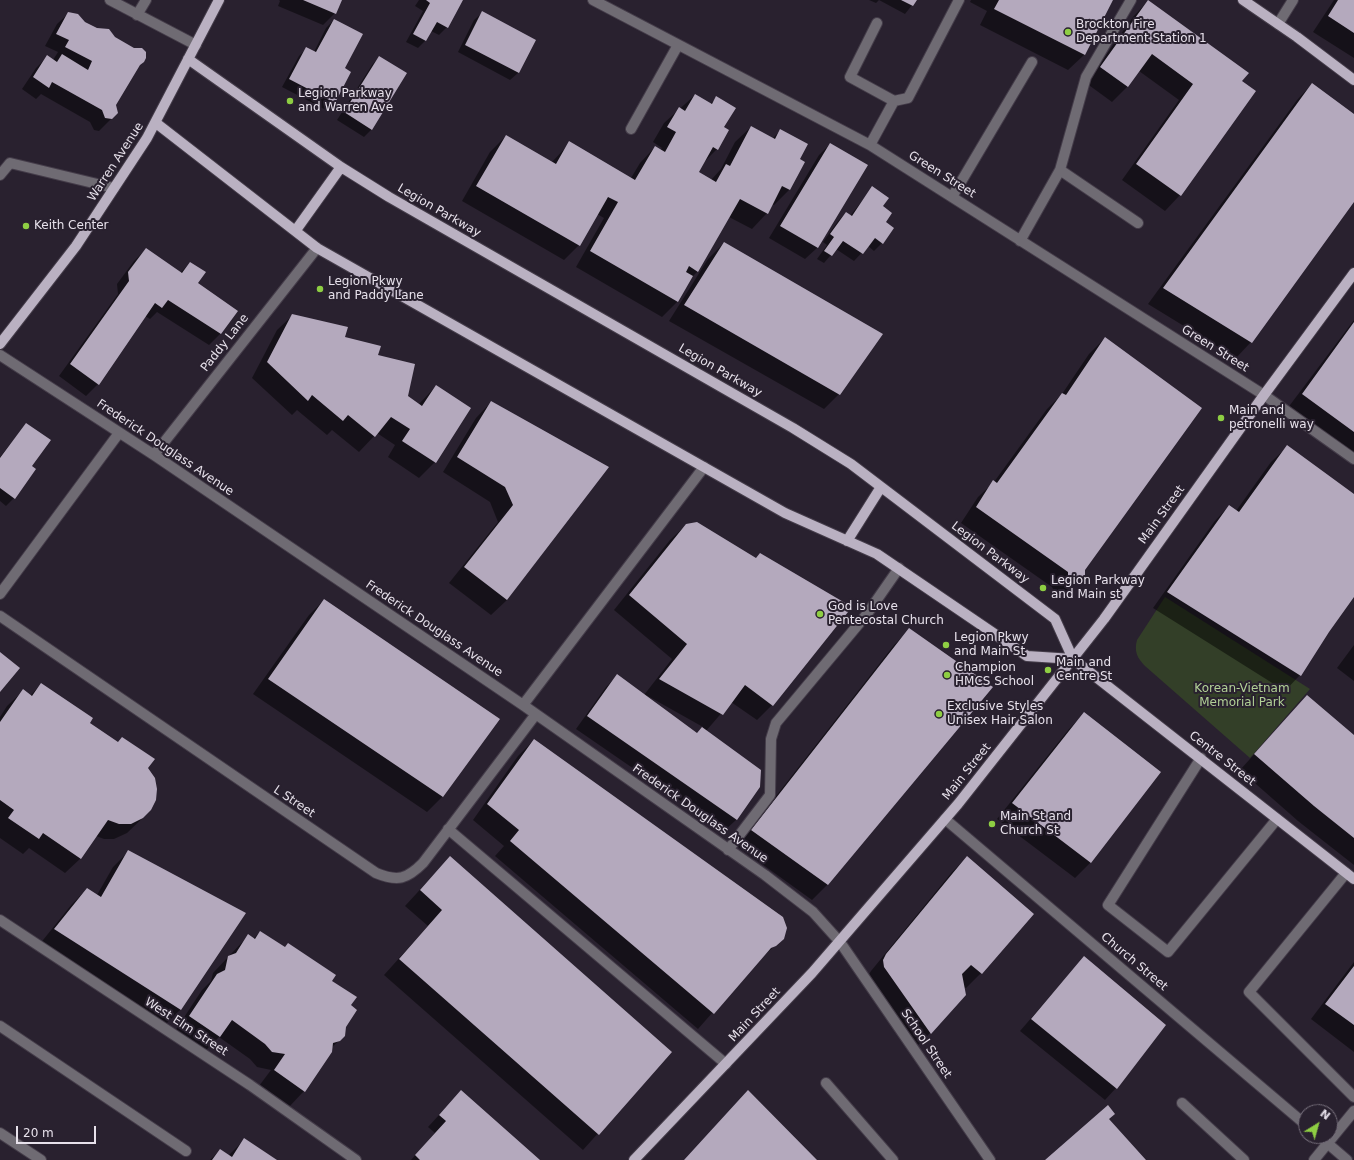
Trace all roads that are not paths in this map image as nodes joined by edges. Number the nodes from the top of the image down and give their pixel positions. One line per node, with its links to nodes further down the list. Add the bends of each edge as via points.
1 (110, 0): 9 (street)
2 (146, 0): 9 (street)
3 (219, 0): 12 (main road, Warren Avenue)
4 (593, 0): 13 (street, Green Street)
5 (959, 0): 17 (street, via 908,98)
6 (1131, 0): 22 (street, via 1086,77)
7 (1243, 0): 11 (main road)
8 (1293, 0): 11 (street)
9 (137, 15): 12 (street)
10 (877, 23): 17 (street, via 850,77)
11 (1278, 24): 16 (main road)
12 (196, 45): 14 (main road, Warren Avenue)
13 (678, 45): 19 (street); 20 (street, Green Street)
14 (188, 59): 18 (main road, Warren Avenue); 21 (main road, Legion Parkway)
15 (1032, 62): 25 (street)
16 (1354, 80)
17 (894, 101): 20 (street)
18 (156, 123): 24 (main road, Warren Avenue); 27 (main road)
19 (631, 129)
20 (870, 145): 25 (street, Green Street)
21 (341, 167): 27 (main road); 38 (main road, Legion Parkway, via 793,428 851,464)
22 (1060, 170): 26 (street); 28 (street)
23 (0, 176): 24 (street, via 10,163)
24 (114, 188): 31 (main road, Warren Avenue, via 76,246)
25 (952, 197): 28 (street, Green Street)
26 (1138, 223)
27 (296, 230): 29 (main road)
28 (1020, 241): 33 (street, Green Street)
29 (317, 248): 35 (street, Paddy Lane); 37 (main road)
30 (1354, 273): 33 (main road, Main Street)
31 (0, 344)
32 (0, 355): 34 (street, Frederick Douglass Avenue)
33 (1264, 395): 36 (street, Green Street); 43 (main road, Main Street)
34 (119, 433): 35 (street, Frederick Douglass Avenue); 41 (street)
35 (154, 455): 44 (street, Frederick Douglass Avenue)
36 (1354, 459)
37 (704, 467): 39 (main road, via 785,513); 44 (street)
38 (881, 487): 39 (main road); 43 (main road, Legion Parkway, via 1055,619)
39 (847, 541): 40 (main road, via 877,554)
40 (899, 568): 43 (main road, via 1027,656); 50 (street, via 867,614 776,723 771,739 770,794)
41 (0, 594)
42 (0, 616): 49 (street, L Street, via 376,873 400,879 412,873 423,863)
43 (1073, 659): 46 (main road, Centre Street); 48 (main road, Main Street)
44 (523, 705): 45 (street, Frederick Douglass Avenue)
45 (536, 714): 49 (street, L Street); 50 (street, Frederick Douglass Avenue)
46 (1200, 758): 47 (main road, Centre Street); 47 (street, via 1108,905 1168,952)
47 (1277, 818): 51 (main road, Centre Street)
48 (945, 819): 54 (main road, Main Street); 61 (street, Church Street)
49 (448, 829): 56 (street)
50 (728, 850): 54 (street, Frederick Douglass Avenue, via 813,912)
51 (1346, 872): 52 (main road, Centre Street); 58 (street, via 1249,992)
52 (1354, 879)
53 (0, 920): 68 (street, West Elm Street, via 250,1085)
54 (840, 942): 56 (main road, Main Street); 71 (street, School Street)
55 (0, 1026): 66 (street)
56 (726, 1064): 69 (main road, Main Street)
57 (826, 1083): 70 (street)
58 (1354, 1097)
59 (1182, 1103): 72 (street)
60 (1354, 1111): 62 (street)
61 (1298, 1118)
62 (1338, 1130)
63 (0, 1133): 67 (street)
64 (1326, 1144): 73 (street)
65 (1328, 1144): 74 (street)
66 (186, 1151)
67 (41, 1160)
68 (356, 1160)
69 (634, 1160)
70 (893, 1160)
71 (990, 1160)
72 (1244, 1160)
73 (1314, 1160)
74 (1347, 1160)

